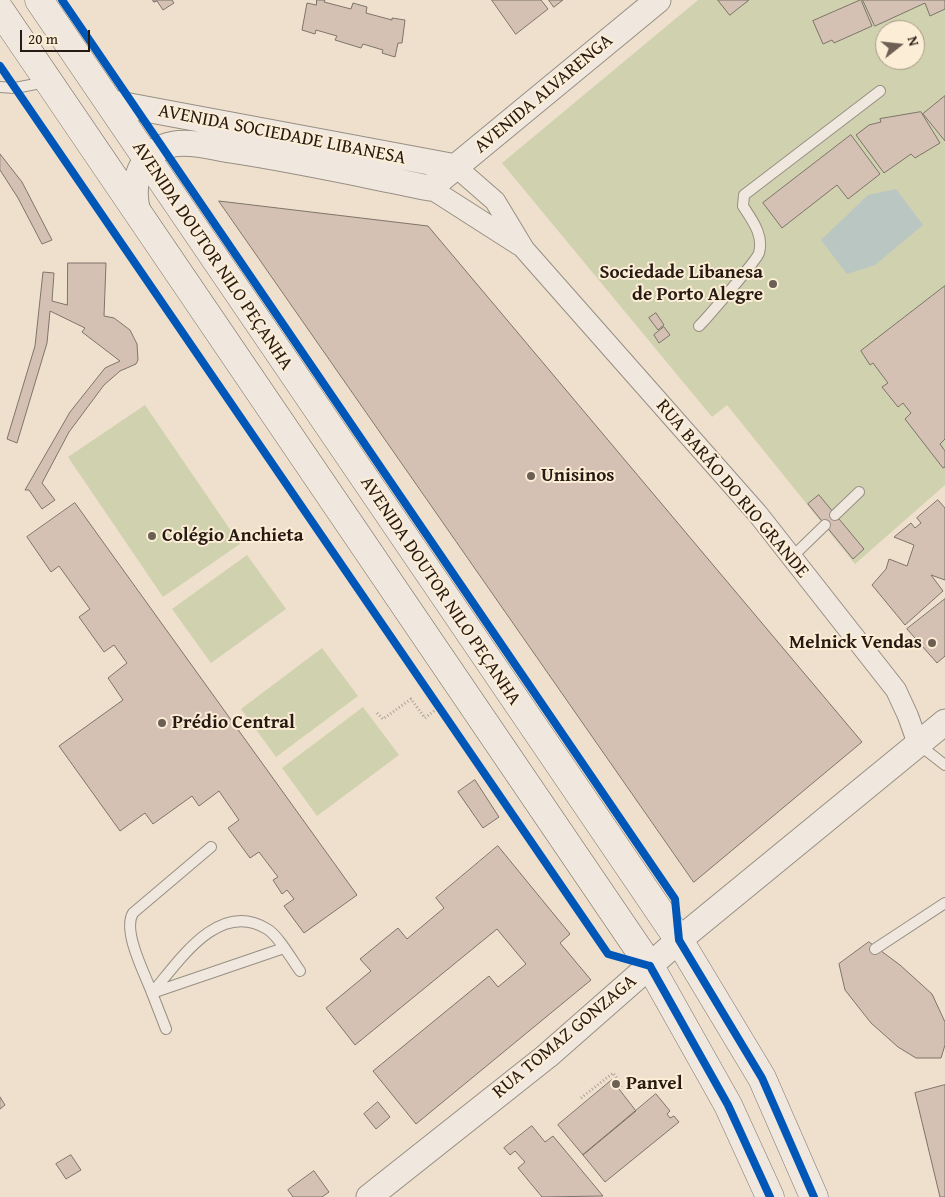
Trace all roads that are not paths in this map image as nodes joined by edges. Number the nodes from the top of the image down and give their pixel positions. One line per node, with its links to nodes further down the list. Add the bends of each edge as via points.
1 (38, 0): 7 (main road, AVENIDA DOUTOR NILO PEÇANHA)
2 (658, 0): 11 (street, AVENIDA ALVARENGA)
3 (0, 10): 4 (main road, AVENIDA DOUTOR NILO PEÇANHA)
4 (49, 82): 5 (lane, via 15,88); 13 (main road, AVENIDA DOUTOR NILO PEÇANHA)
5 (0, 87)
6 (880, 91): 15 (lane, via 744,195 743,206 760,238 759,254)
7 (108, 102): 8 (street, AVENIDA SOCIEDADE LIBANESA); 10 (main road, AVENIDA DOUTOR NILO PEÇANHA)
8 (290, 135): 9 (street); 11 (street, AVENIDA SOCIEDADE LIBANESA)
9 (254, 154): 10 (street, AVENIDA SOCIEDADE LIBANESA, via 183,143 161,148); 12 (street, AVENIDA SOCIEDADE LIBANESA)
10 (147, 160): 13 (street, AVENIDA SOCIEDADE LIBANESA, via 134,185); 25 (main road, AVENIDA DOUTOR NILO PEÇANHA)
11 (456, 167): 12 (street, AVENIDA ALVARENGA); 14 (street, RUA BARÃO DO RIO GRANDE, via 495,201)
12 (430, 188): 14 (street, RUA BARÃO DO RIO GRANDE)
13 (138, 212): 28 (main road, AVENIDA DOUTOR NILO PEÇANHA)
14 (524, 249): 19 (street, RUA BARÃO DO RIO GRANDE)
15 (699, 326)
16 (860, 492): 17 (lane)
17 (836, 515)
18 (826, 525): 19 (lane)
19 (792, 557): 21 (street, RUA BARÃO DO RIO GRANDE, via 896,690)
20 (945, 722): 21 (street, RUA TOMAZ GONZAGA)
21 (918, 744): 22 (lane); 25 (street, RUA TOMAZ GONZAGA)
22 (945, 765)
23 (211, 846): 30 (lane, via 133,913 129,920 129,932)
24 (945, 903): 27 (lane)
25 (679, 940): 28 (street, RUA TOMAZ GONZAGA); 34 (main road, AVENIDA DOUTOR NILO PEÇANHA, via 762,1078)
26 (284, 948): 29 (lane); 30 (lane); 30 (lane, via 268,929 243,919 220,924 193,944)
27 (875, 949)
28 (650, 966): 32 (street, RUA TOMAZ GONZAGA, via 548,1056); 33 (main road, AVENIDA DOUTOR NILO PEÇANHA, via 728,1105)
29 (300, 971)
30 (152, 993): 31 (lane)
31 (166, 1029)
32 (369, 1197)
33 (770, 1197)
34 (814, 1197)

